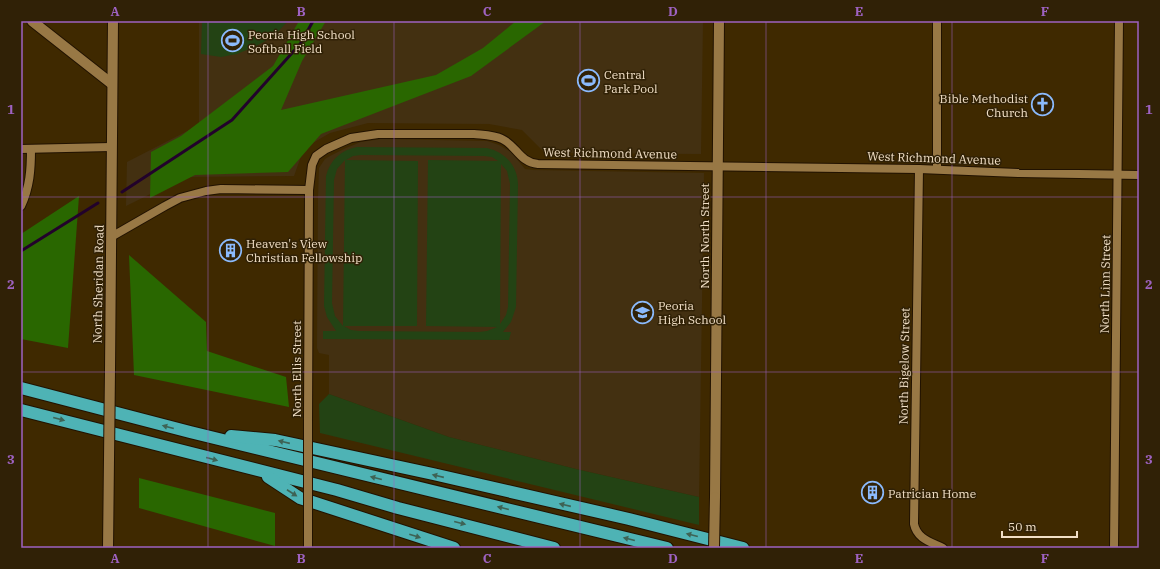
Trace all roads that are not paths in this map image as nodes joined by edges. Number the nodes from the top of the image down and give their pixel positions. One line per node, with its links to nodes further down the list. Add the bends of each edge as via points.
1 (32, 21): 6 (main road)
2 (113, 21): 6 (main road, North Sheridan Road)
3 (719, 21): 10 (main road, North North Street)
4 (937, 21): 12 (street)
5 (1119, 21): 13 (street, North Linn Street)
6 (112, 84): 7 (main road, North Sheridan Road)
7 (111, 147): 9 (street); 17 (main road, North Sheridan Road)
8 (21, 149): 9 (street)
9 (31, 149): 16 (street, via 30,177)
10 (718, 166): 11 (street, West Richmond Avenue); 15 (street, West Richmond Avenue, via 538,164 527,162 502,139 489,136 369,134 340,142 316,156 312,165); 27 (main road, North North Street, bridge)
11 (919, 169): 12 (street, West Richmond Avenue); 29 (street, North Bigelow Street, via 914,524 921,538)
12 (937, 169): 13 (street, West Richmond Avenue)
13 (1118, 174): 14 (street, West Richmond Avenue); 30 (street, North Linn Street)
14 (1139, 175)
15 (310, 190): 17 (street, via 206,191 170,203); 23 (street, North Ellis Street, bridge)
16 (21, 206)
17 (111, 237): 22 (main road, North Sheridan Road, bridge)
18 (21, 388): 20 (highway, one-way to 18)
19 (21, 410): 21 (highway, one-way to 21)
20 (190, 432): 26 (highway, one-way to 20); 28 (highway, one-way to 20, via 629,519 275,440)
21 (260, 472): 24 (highway, one-way to 24, via 300,498); 25 (highway, one-way to 25)
22 (108, 548)
23 (308, 548)
24 (454, 548)
25 (554, 548)
26 (667, 548)
27 (714, 548)
28 (743, 548)
29 (943, 548)
30 (1114, 548)

